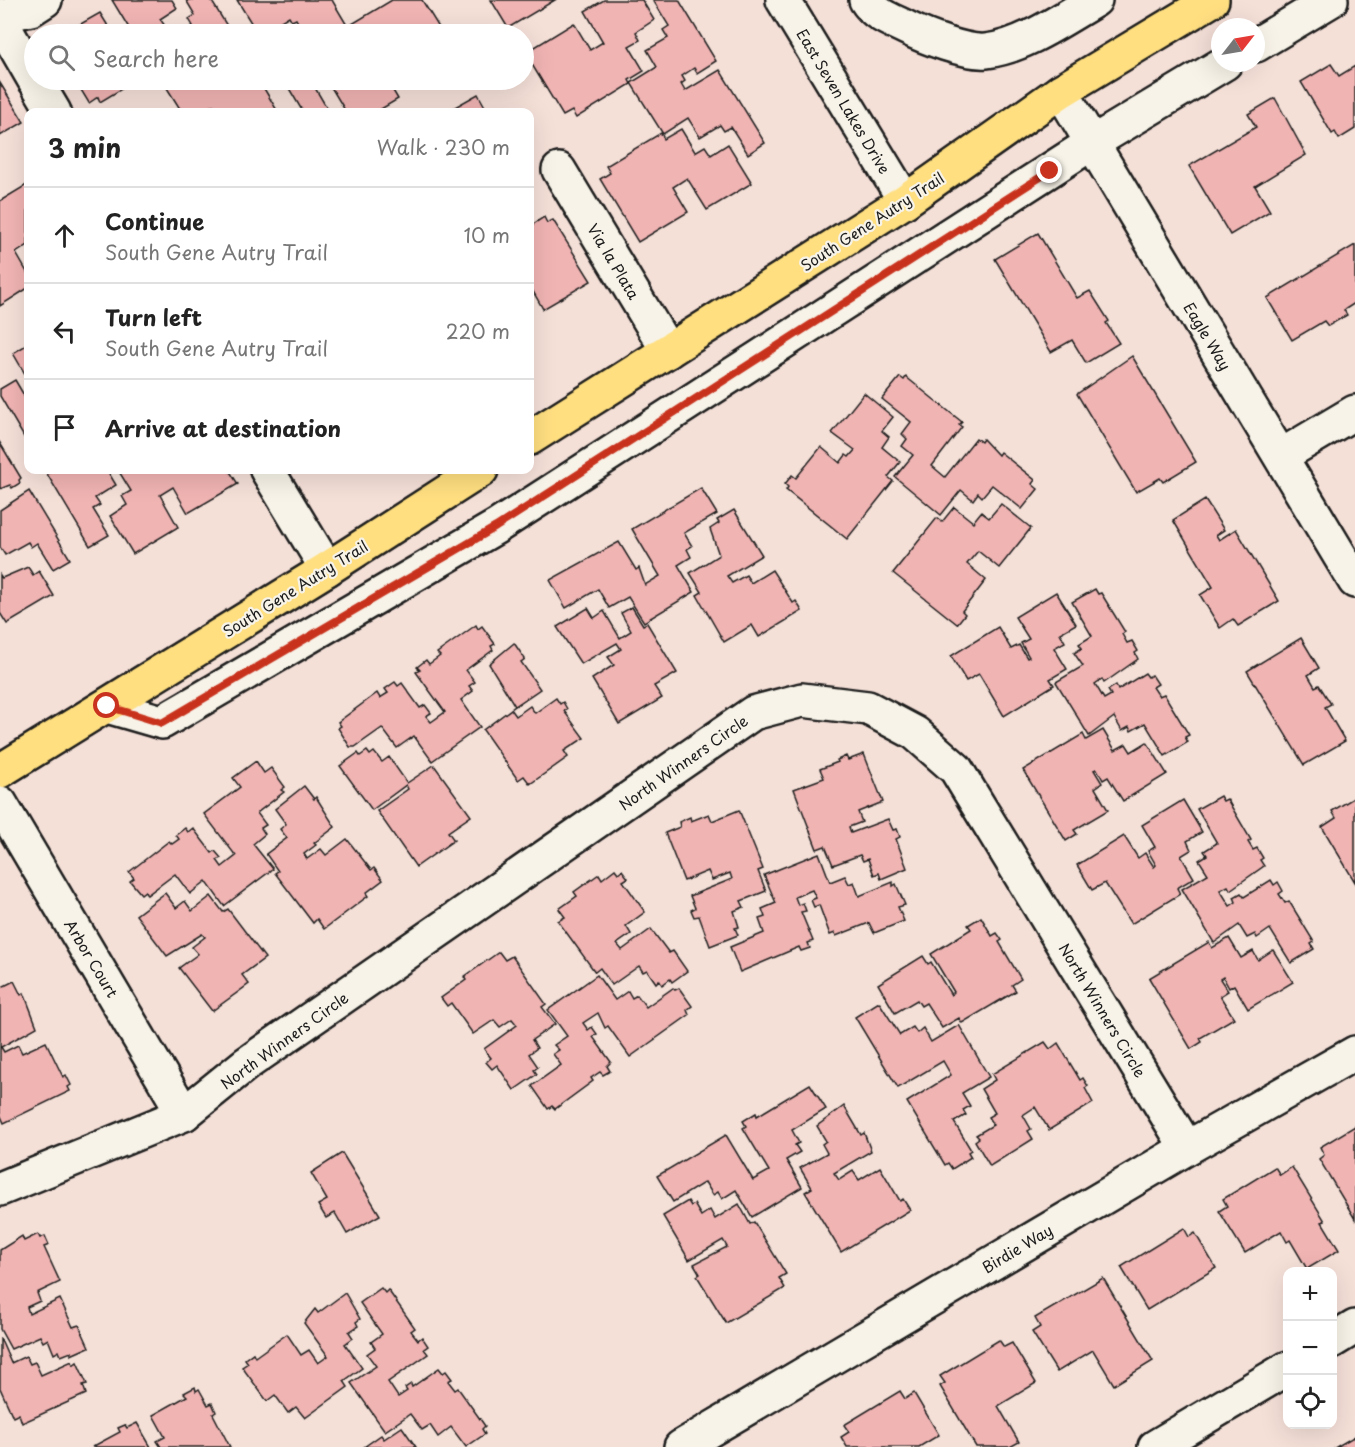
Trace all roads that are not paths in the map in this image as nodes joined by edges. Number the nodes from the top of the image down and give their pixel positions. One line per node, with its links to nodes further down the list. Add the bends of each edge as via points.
1 (45, 0): 7 (street, via 31,9)
2 (783, 0): 16 (street, East Seven Lakes Drive)
3 (866, 0): 4 (street, via 872,10 916,33 986,51 1035,36)
4 (1095, 0)
5 (1212, 0): 12 (main road, South Gene Autry Trail)
6 (1331, 0): 8 (street)
7 (0, 18): 9 (street)
8 (1265, 40)
9 (24, 60)
10 (1211, 71): 14 (street)
11 (41, 90): 13 (street)
12 (1062, 91): 14 (street, Eagle Way); 16 (main road, South Gene Autry Trail)
13 (52, 108)
14 (1092, 143): 20 (street, Eagle Way); 25 (street, via 496,527 162,723)
15 (559, 170): 17 (street, Via la Plata)
16 (905, 201): 17 (main road, South Gene Autry Trail)
17 (668, 351): 19 (main road, South Gene Autry Trail)
18 (1355, 412): 20 (street)
19 (534, 435)
20 (1281, 456): 24 (street, Eagle Way)
21 (269, 474): 23 (street)
22 (475, 474): 23 (main road, South Gene Autry Trail)
23 (327, 569): 25 (main road, South Gene Autry Trail)
24 (1355, 581)
25 (107, 706): 26 (main road, South Gene Autry Trail)
26 (0, 771)
27 (0, 803): 29 (street, Arbor Court)
28 (1355, 1053): 30 (street, Birdie Way)
29 (184, 1114): 30 (street, North Winners Circle, via 246,1064 753,712 802,700 868,708 915,733 956,769); 31 (street, North Winners Circle)
30 (1187, 1148): 35 (street, Birdie Way)
31 (0, 1189)
32 (1355, 1327): 33 (street)
33 (1337, 1338)
34 (1283, 1370): 36 (street)
35 (681, 1447)
36 (1155, 1447)

